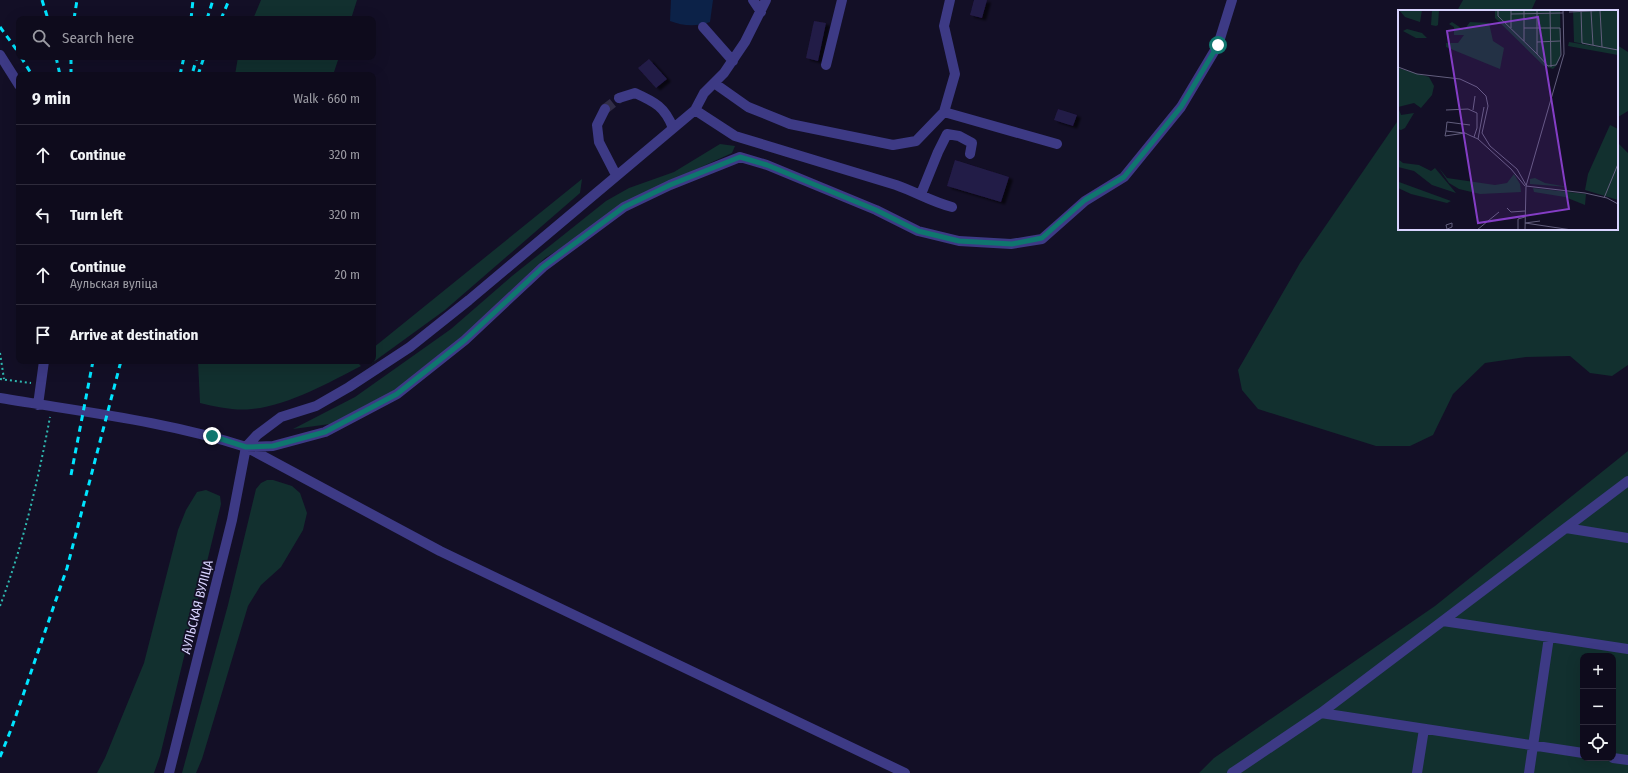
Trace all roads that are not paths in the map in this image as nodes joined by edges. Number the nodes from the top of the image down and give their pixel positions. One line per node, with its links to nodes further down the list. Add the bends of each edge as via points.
1 (753, 0): 6 (street)
2 (766, 0): 6 (street)
3 (842, 0): 10 (street)
4 (950, 0): 16 (street, via 944,26 955,74)
5 (1232, 0): 26 (street, via 1218,45 1181,107 1124,177 1085,200 1042,238 1012,244 959,241 918,231 869,207 767,165 740,157 624,207 543,267 465,340 397,394 325,432 273,446)
6 (761, 12): 9 (street)
7 (704, 27): 9 (street)
8 (0, 55): 11 (street)
9 (732, 61): 12 (street)
10 (826, 65)
11 (16, 80)
12 (714, 83): 15 (street, via 704,93); 16 (street, via 748,107 790,124 893,145 916,141)
13 (619, 98): 17 (street, via 636,92 655,102 668,116)
14 (605, 109): 20 (street, via 597,125 599,142)
15 (695, 110): 17 (street); 21 (street, via 735,136)
16 (944, 112): 18 (street)
17 (672, 128): 20 (street)
18 (1057, 144)
19 (970, 154): 21 (street, via 972,144 959,136 947,134)
20 (616, 175): 26 (street, via 410,347 349,388 316,406 281,418 257,435)
21 (921, 194): 22 (street, via 931,201)
22 (952, 207)
23 (44, 364): 25 (street)
24 (0, 398): 25 (street)
25 (38, 405): 26 (street, via 171,426)
26 (246, 447): 39 (street, АУЛЬСКАЯ ВУЛІЦА, via 232,520); 40 (street, via 440,551)
27 (1628, 481): 28 (street)
28 (1566, 528): 29 (street); 30 (street)
29 (1628, 538)
30 (1444, 621): 31 (street); 33 (street)
31 (1549, 637): 32 (street); 35 (street)
32 (1628, 649)
33 (1321, 713): 34 (street); 41 (street)
34 (1424, 729): 35 (street); 42 (street)
35 (1533, 746): 36 (street); 43 (street)
36 (1580, 753)
37 (1616, 758): 38 (street)
38 (1628, 760)
39 (169, 773)
40 (905, 773)
41 (1232, 773)
42 (1417, 773)
43 (1529, 773)

